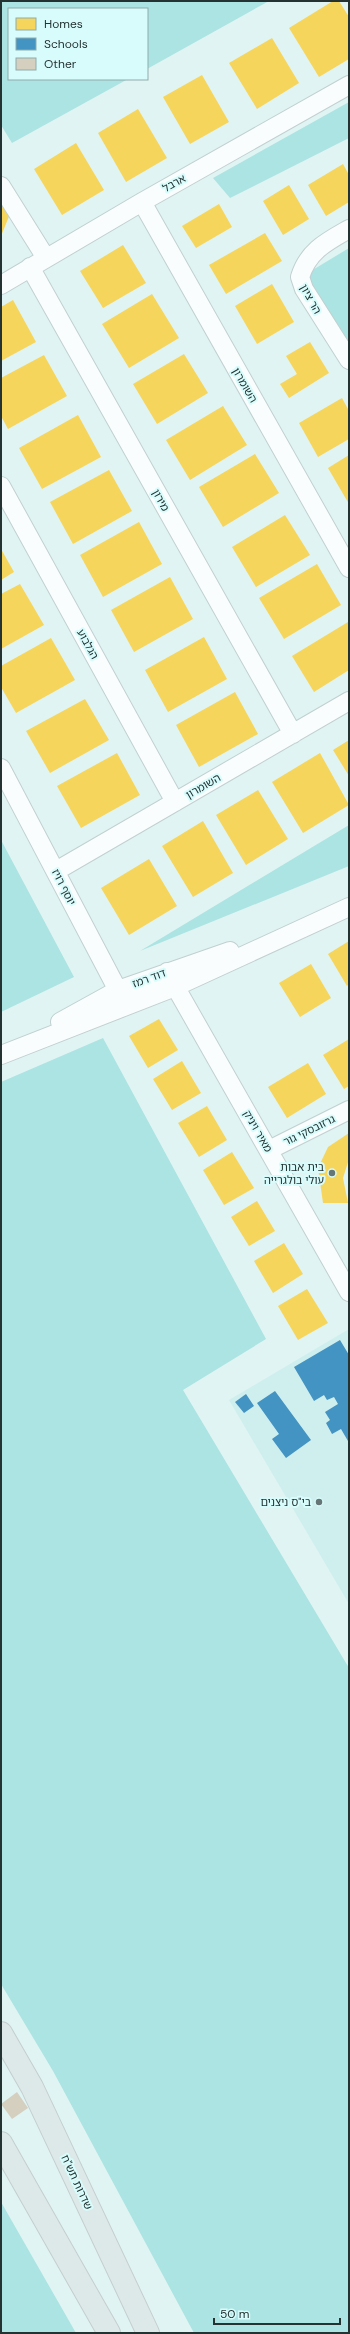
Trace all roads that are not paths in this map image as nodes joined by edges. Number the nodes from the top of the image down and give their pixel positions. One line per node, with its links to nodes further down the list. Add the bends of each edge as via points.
1 (349, 85): 3 (street, ארבל)
2 (1, 186): 5 (street)
3 (142, 202): 5 (street, ארבל); 10 (street, השומרון)
4 (349, 229): 8 (street, הר ציון, via 315,250 300,277 304,289)
5 (46, 258): 6 (street, ארבל)
6 (30, 267): 7 (street, ארבל); 12 (street, מירון)
7 (1, 284)
8 (349, 360)
9 (1, 486): 14 (street, הגלבוע)
10 (349, 568)
11 (349, 700): 12 (street, השומרון)
12 (293, 734): 14 (street, השומרון)
13 (1, 768): 15 (street, יוסף רויז)
14 (175, 802): 15 (street, השומרון)
15 (56, 871): 18 (street, יוסף רויז)
16 (349, 906): 17 (street, דוד רמז)
17 (171, 979): 18 (street, דוד רמז); 19 (street, דוד רמז); 22 (street, מאיר ויניק)
18 (118, 990): 19 (street, יוסף רויז); 20 (street, דוד רמז)
19 (126, 1006): 20 (street, דוד רמז)
20 (1, 1055)
21 (349, 1110): 22 (street, גרזובסקי גור)
22 (269, 1150): 23 (street, מאיר ויניק)
23 (349, 1292)
24 (1, 2034): 27 (main road, שדרות תש"ח, via 32,2087)
25 (1, 2143): 26 (main road)
26 (109, 2333)
27 (148, 2333)

